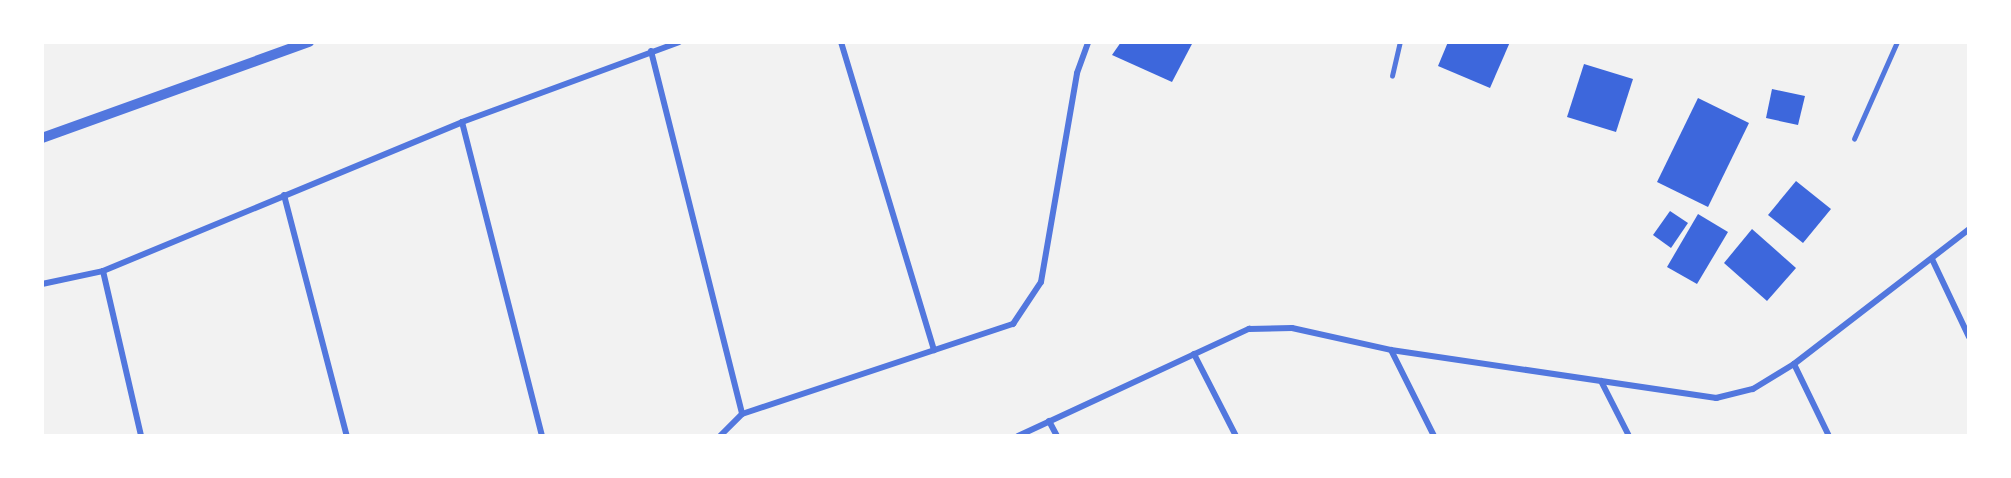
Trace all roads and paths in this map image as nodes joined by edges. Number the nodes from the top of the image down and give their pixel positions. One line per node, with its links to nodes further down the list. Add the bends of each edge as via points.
1 (309, 42): 10 (street)
2 (680, 42): 7 (street)
3 (842, 42): 18 (street)
4 (1088, 42): 18 (street, via 1077,73 1041,282 1013,324)
5 (1400, 42): 8 (lane)
6 (1898, 42): 11 (lane)
7 (651, 51): 9 (street); 23 (street)
8 (1392, 76)
9 (462, 122): 12 (street); 27 (street)
10 (42, 138)
11 (1854, 139)
12 (284, 195): 15 (street); 26 (street)
13 (1969, 229): 14 (street)
14 (1932, 259): 17 (street); 21 (street)
15 (103, 271): 16 (street); 25 (street)
16 (42, 284)
17 (1969, 337)
18 (934, 350): 23 (street)
19 (1390, 350): 20 (street, via 1292,328 1249,329); 22 (street); 32 (street)
20 (1194, 354): 24 (street); 31 (street)
21 (1794, 364): 22 (street, via 1753,389 1716,398); 34 (street)
22 (1601, 381): 33 (street)
23 (742, 414): 28 (street)
24 (1049, 421): 29 (street); 30 (street)
25 (141, 436)
26 (347, 436)
27 (542, 436)
28 (720, 436)
29 (1018, 436)
30 (1057, 436)
31 (1236, 436)
32 (1434, 436)
33 (1629, 436)
34 (1829, 436)

